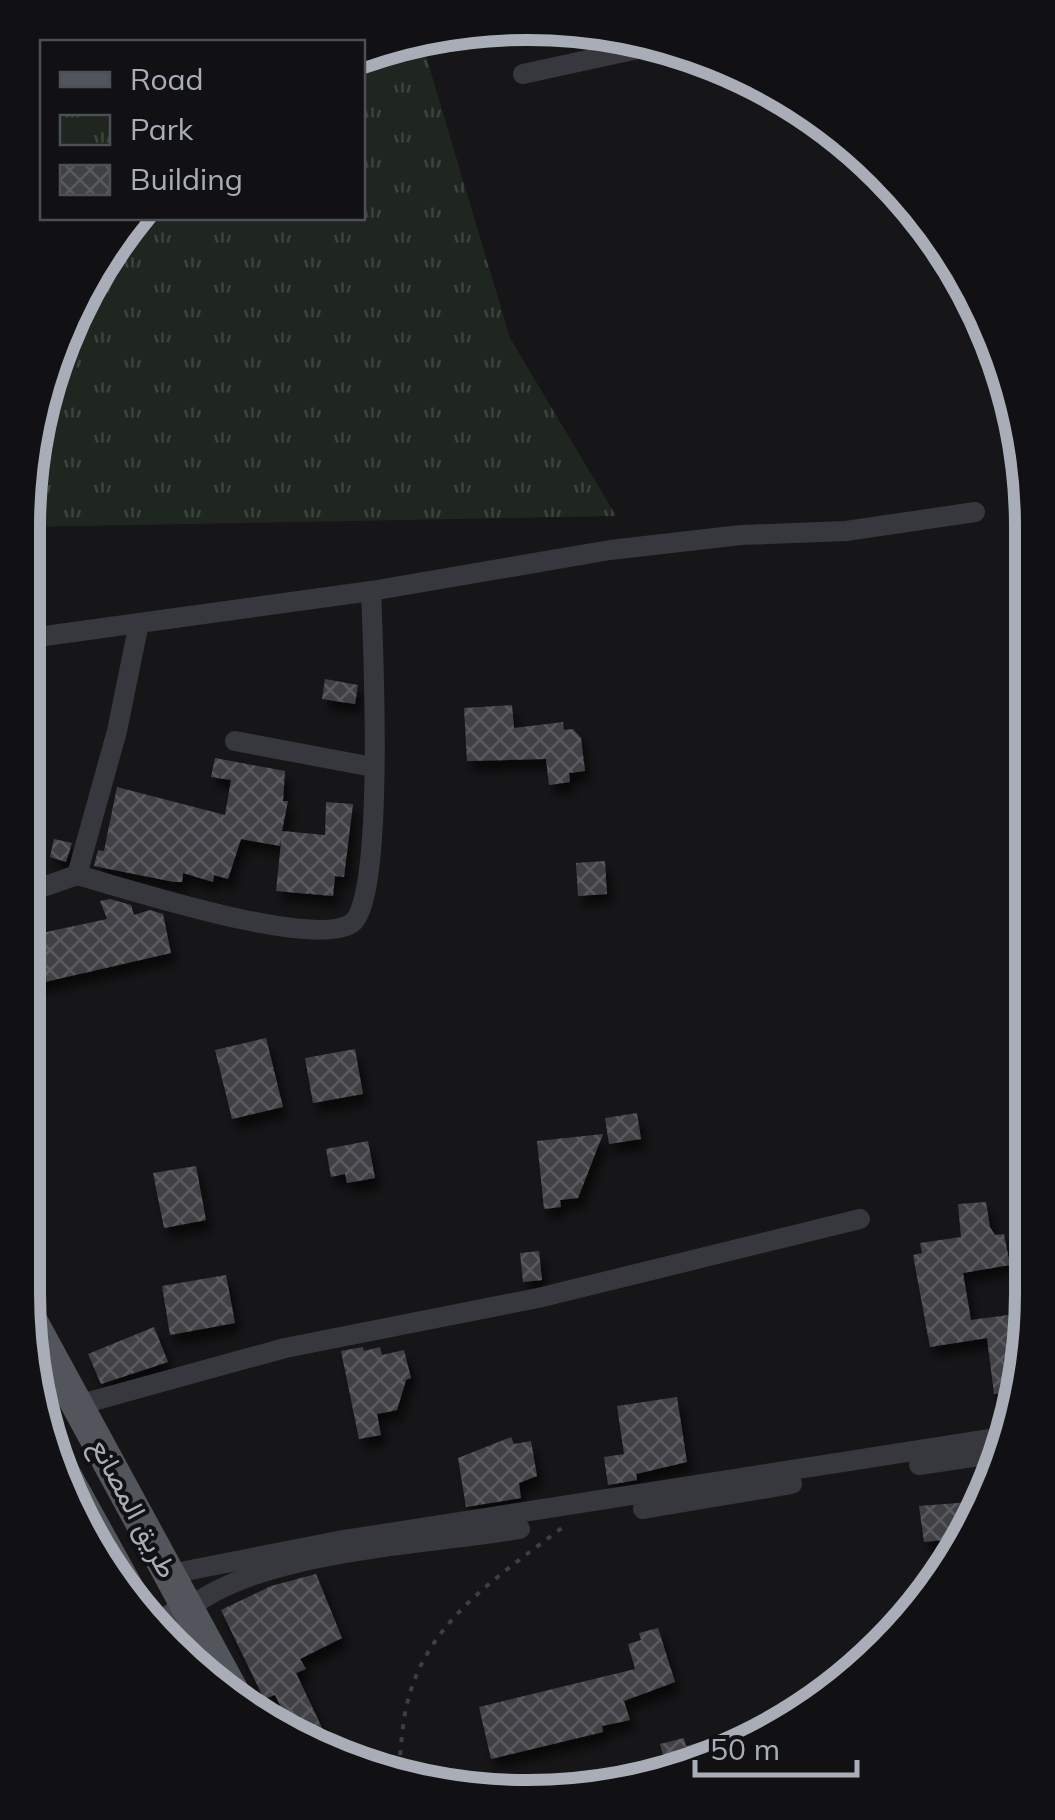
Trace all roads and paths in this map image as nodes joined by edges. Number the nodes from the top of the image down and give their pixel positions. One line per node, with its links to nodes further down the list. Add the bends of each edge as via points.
1 (630, 51): 2 (street)
2 (523, 74)
3 (974, 512): 4 (street, via 846,531 610,550)
4 (371, 591): 5 (street); 8 (street)
5 (139, 623): 6 (street); 9 (street)
6 (40, 637)
7 (236, 741): 8 (street)
8 (373, 767): 9 (street, via 366,901 340,929 266,926)
9 (76, 874): 10 (street)
10 (40, 888)
11 (860, 1219): 13 (street, via 538,1298 285,1348)
12 (43, 1341): 13 (main road, طريق المصانع)
13 (78, 1405): 17 (main road, طريق المصانع)
14 (992, 1439): 17 (street, via 338,1541)
15 (987, 1455): 16 (street)
16 (574, 1519): 18 (street, via 282,1567 209,1592); 21 (path, via 463,1605 424,1654 405,1709)
17 (170, 1574): 18 (main road, طريق المصانع)
18 (188, 1610): 19 (street); 20 (main road, طريق المصانع)
19 (168, 1622)
20 (222, 1672)
21 (403, 1763)

